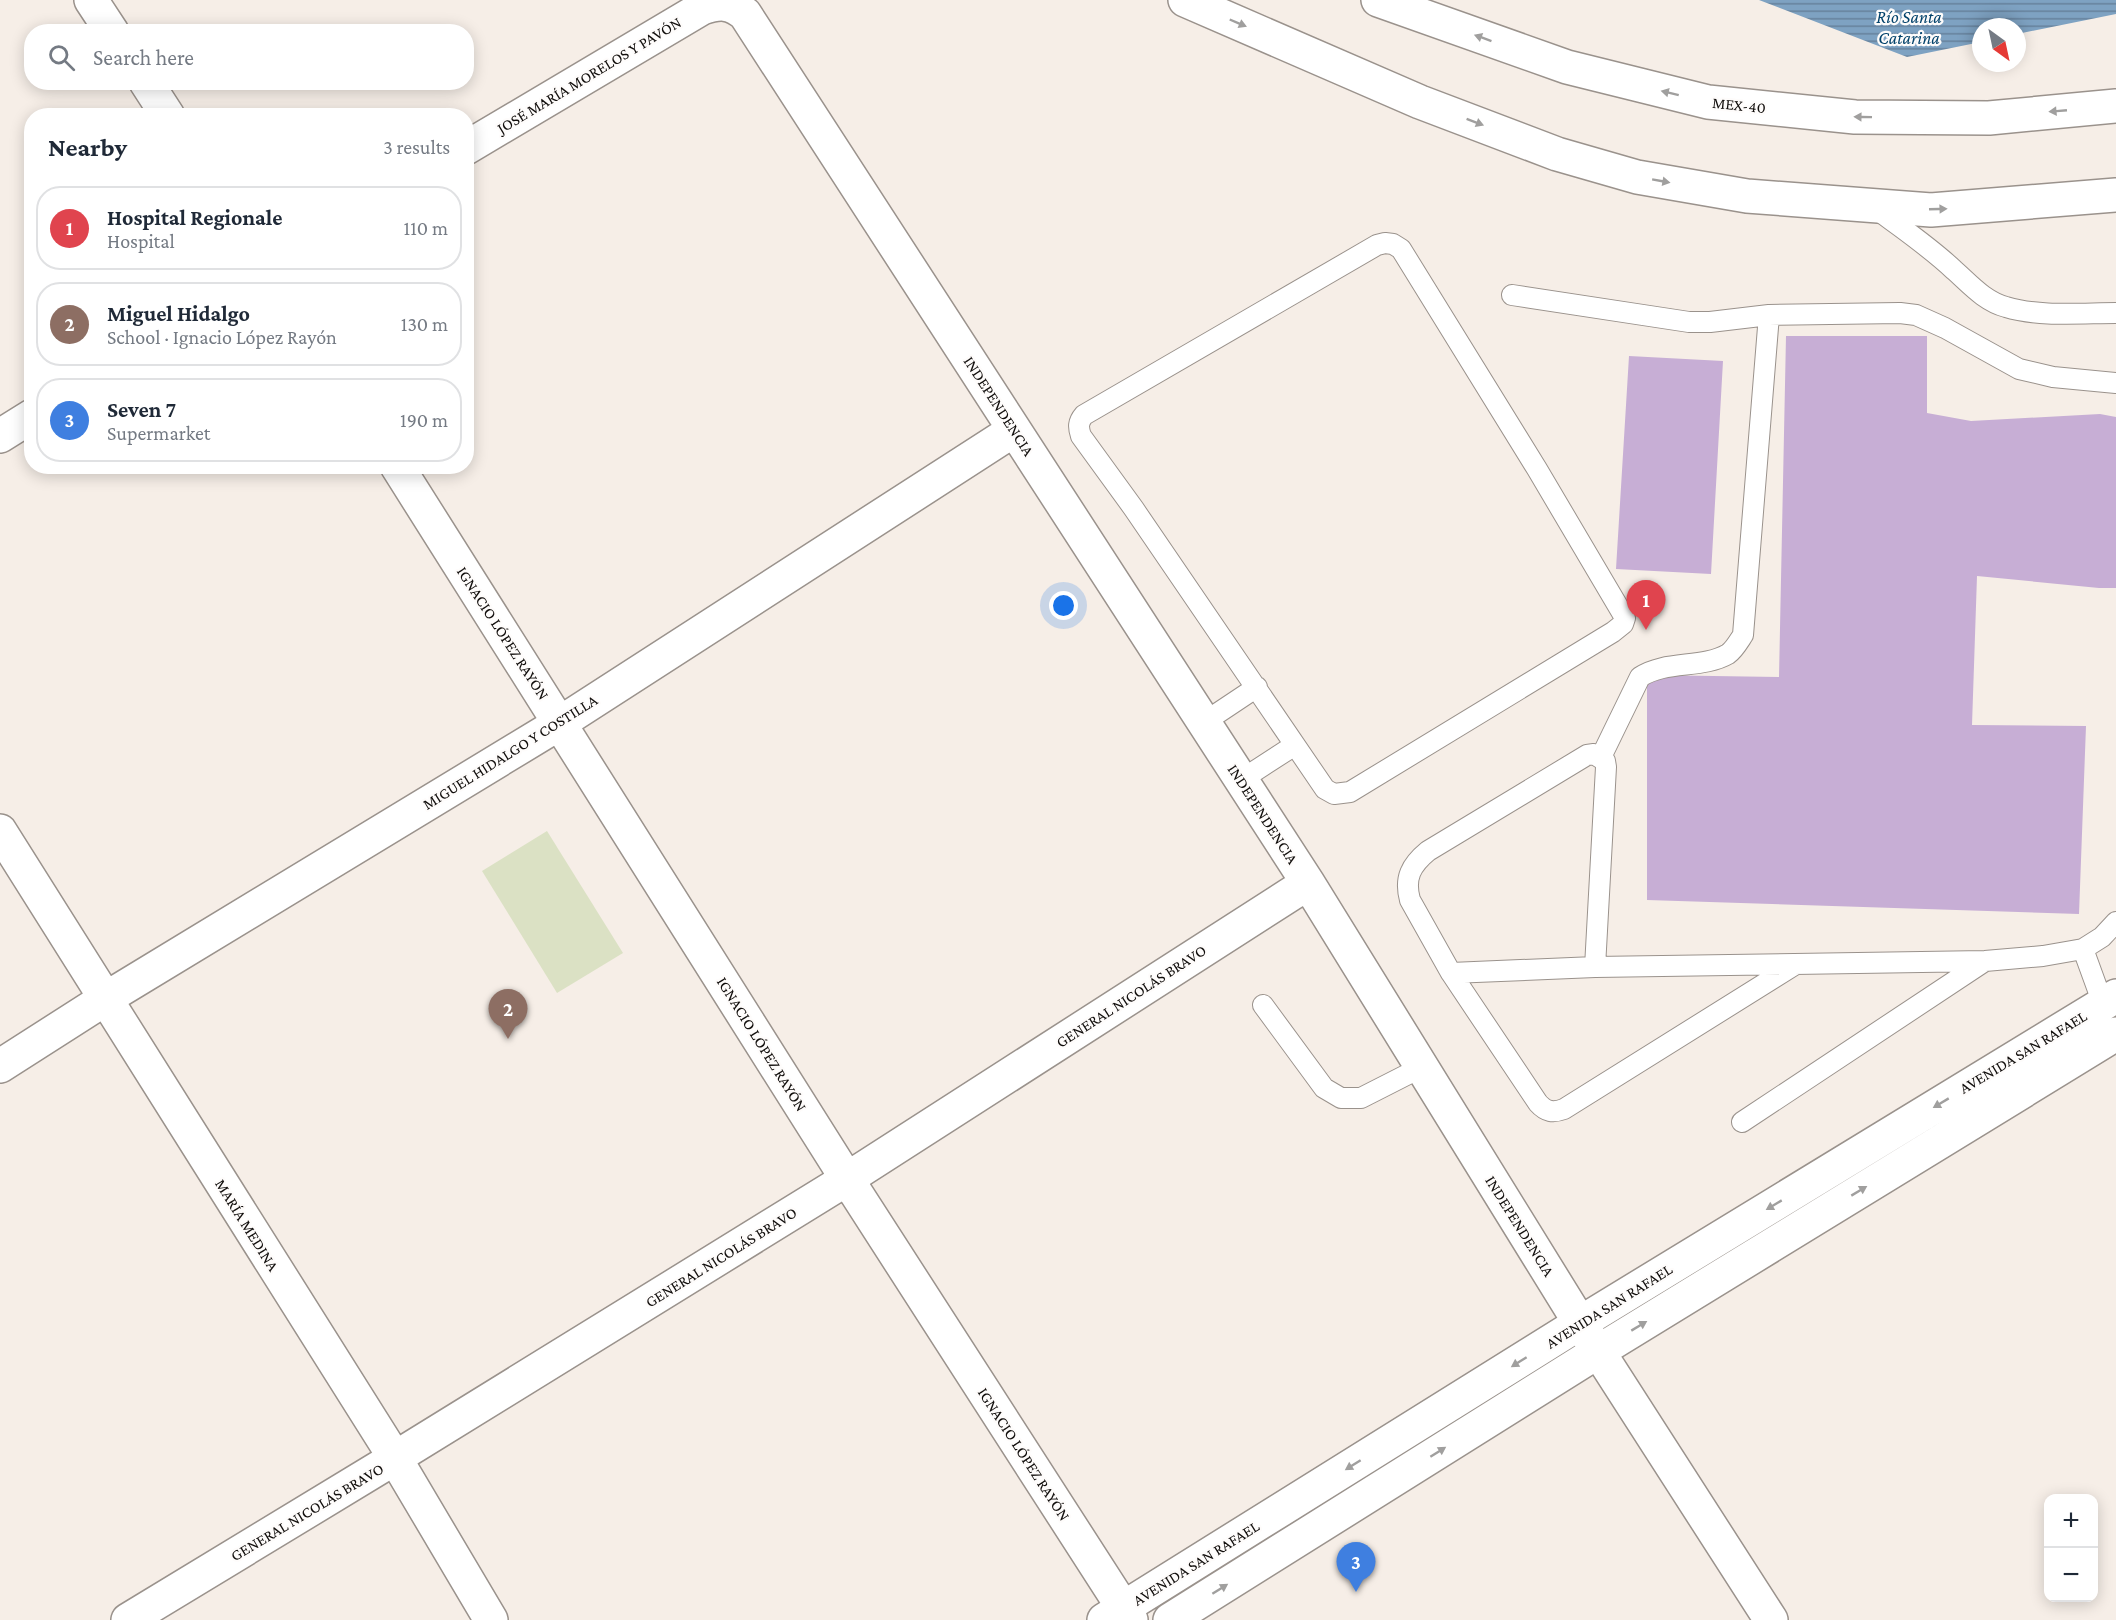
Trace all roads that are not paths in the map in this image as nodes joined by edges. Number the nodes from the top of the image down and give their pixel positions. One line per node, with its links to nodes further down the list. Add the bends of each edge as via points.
1 (91, 0): 5 (main road)
2 (1185, 0): 11 (main road, one-way to 11, via 1420,102 1557,153 1636,177 1747,196)
3 (1378, 0): 7 (main road, MEX-40, one-way to 3, via 1989,118 1866,117 1708,102 1567,67)
4 (745, 14): 9 (main road, JOSÉ MARÍA MORELOS Y PAVÓN, via 735,6 720,3 702,8); 17 (main road, INDEPENDENCIA)
5 (107, 24)
6 (151, 90): 8 (main road)
7 (2116, 106)
8 (163, 108)
9 (474, 143)
10 (2116, 195): 11 (main road, one-way to 10, via 1931,210)
11 (1871, 205): 13 (lane, via 1999,305 2037,312)
12 (1512, 295): 14 (lane, via 1689,322)
13 (2116, 313)
14 (1769, 315): 15 (lane, via 1916,315 2019,369 2053,377); 24 (lane, via 1743,635 1730,653 1649,671 1640,677)
15 (2116, 383)
16 (24, 421): 18 (main road)
17 (1014, 430): 21 (main road, MIGUEL HIDALGO Y COSTILLA); 22 (main road, INDEPENDENCIA)
18 (0, 436)
19 (402, 474): 21 (main road, IGNACIO LÓPEZ RAYÓN)
20 (1257, 687): 22 (lane); 23 (lane); 23 (lane, via 1081,436 1080,421 1084,415 1377,245 1393,243 1401,249 1445,320 1625,618 1613,632 1350,792 1334,794 1325,789)
21 (560, 723): 34 (main road, MIGUEL HIDALGO Y COSTILLA); 41 (main road, IGNACIO LÓPEZ RAYÓN)
22 (1203, 723): 25 (main road, INDEPENDENCIA)
23 (1295, 745): 25 (lane)
24 (1601, 757): 32 (lane, via 1606,767); 33 (lane, via 1587,755 1428,852 1412,868 1407,888 1410,900)
25 (1241, 780): 27 (main road, INDEPENDENCIA)
26 (0, 831): 34 (main road, MARÍA MEDINA)
27 (1308, 883): 39 (main road, INDEPENDENCIA); 41 (main road, GENERAL NICOLÁS BRAVO)
28 (2116, 922): 29 (lane)
29 (2082, 950): 30 (lane); 36 (lane)
30 (1985, 961): 31 (lane); 40 (lane)
31 (1796, 964): 32 (lane); 33 (lane, via 1556,1112 1538,1103)
32 (1595, 967): 33 (lane)
33 (1451, 973)
34 (105, 999): 38 (main road, MIGUEL HIDALGO Y COSTILLA); 44 (main road, MARÍA MEDINA)
35 (1263, 1005): 39 (lane, via 1324,1088 1341,1098 1361,1098)
36 (2112, 1008): 42 (main road, AVENIDA SAN RAFAEL, one-way to 42)
37 (2116, 1034): 43 (main road, AVENIDA SAN RAFAEL, one-way to 37)
38 (0, 1066)
39 (1422, 1067): 42 (main road, INDEPENDENCIA)
40 (1742, 1122)
41 (847, 1179): 44 (main road, GENERAL NICOLÁS BRAVO); 45 (main road, IGNACIO LÓPEZ RAYÓN)
42 (1580, 1323): 43 (main road, INDEPENDENCIA); 45 (main road, AVENIDA SAN RAFAEL, one-way to 45)
43 (1599, 1351): 48 (main road, AVENIDA SAN RAFAEL, one-way to 43); 49 (main road, INDEPENDENCIA)
44 (395, 1458): 46 (main road, GENERAL NICOLÁS BRAVO); 47 (main road, MARÍA MEDINA)
45 (1120, 1616)
46 (128, 1620)
47 (491, 1620)
48 (1170, 1620)
49 (1771, 1620)

